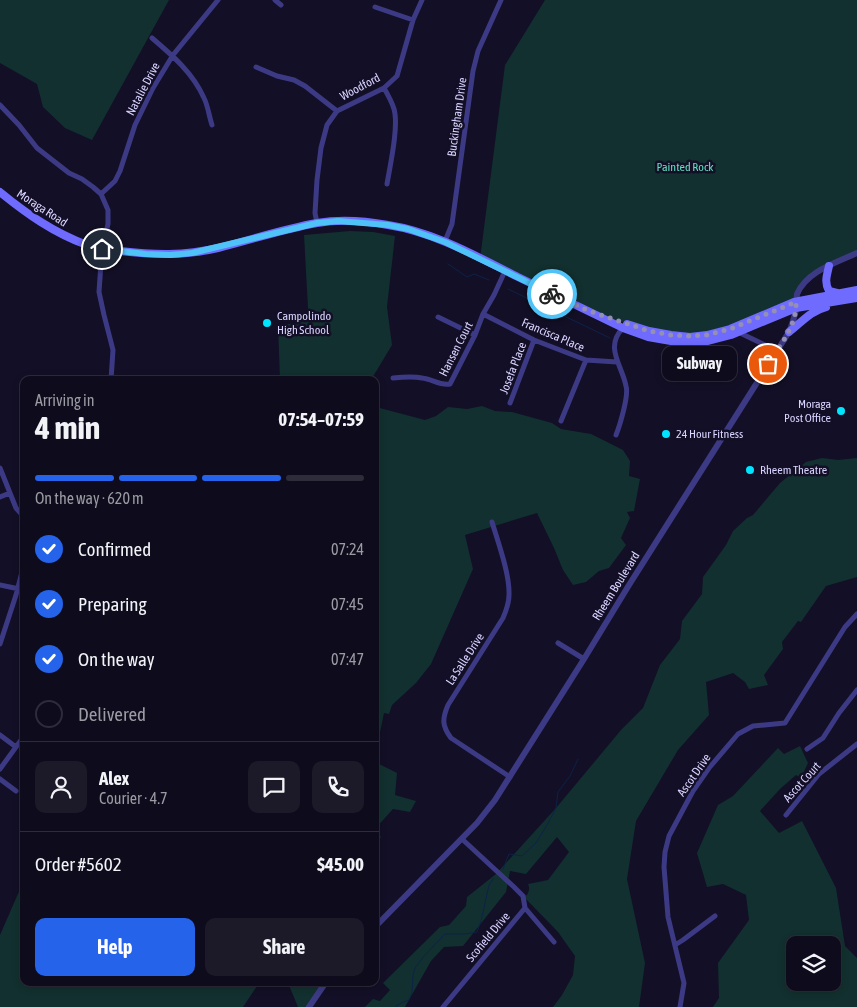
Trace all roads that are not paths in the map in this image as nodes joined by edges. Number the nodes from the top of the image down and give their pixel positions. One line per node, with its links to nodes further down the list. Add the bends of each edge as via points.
1 (218, 0): 9 (street, Natalie Drive)
2 (275, 0): 5 (street)
3 (422, 0): 7 (street, Woodford)
4 (502, 0): 19 (street, Buckingham Drive, via 478,51 473,71 452,224)
5 (280, 5)
6 (375, 7): 7 (street)
7 (413, 20): 11 (street, Woodford, via 397,76)
8 (152, 38): 9 (street)
9 (173, 56): 14 (street, via 192,76 204,97); 17 (street, Natalie Drive, via 135,125 115,181)
10 (256, 67): 13 (street, via 294,80)
11 (384, 88): 13 (street, Woodford); 15 (street, via 395,116)
12 (0, 105): 17 (street, via 20,124 37,148)
13 (338, 111): 18 (street, Woodford, via 327,125 321,148)
14 (212, 125)
15 (387, 184)
16 (0, 192): 20 (main road, Moraga Road, via 42,224 64,236)
17 (101, 194): 20 (street, via 108,210)
18 (317, 223): 19 (main road, Moraga Road, via 338,221 388,225); 20 (main road, Moraga Road, via 192,253 146,254)
19 (445, 242): 23 (main road, Moraga Road)
20 (102, 249): 39 (street, via 100,292 113,350)
21 (857, 253): 22 (street, Rheem Boulevard)
22 (829, 266): 25 (main road, via 826,285); 27 (street, Rheem Boulevard, via 808,279 798,294)
23 (505, 271): 28 (main road, Moraga Road); 29 (street, Hansen Court)
24 (857, 290): 25 (main road, Moraga Road)
25 (837, 297): 26 (main road, Moraga Road); 27 (main road, Moraga Road); 33 (main road)
26 (857, 298)
27 (796, 305): 28 (main road, Moraga Road, via 730,329 690,336 649,331); 32 (main road, Moraga Road); 33 (street, Rheem Boulevard)
28 (589, 311): 31 (main road, Moraga Road)
29 (484, 314): 34 (street, Hansen Court); 35 (street, Francisca Place)
30 (438, 317): 34 (street)
31 (623, 328): 32 (main road, Moraga Road, via 648,337 690,342 708,341); 38 (street, via 614,346)
32 (738, 332): 36 (street)
33 (789, 332): 36 (street, Rheem Boulevard)
34 (475, 335): 40 (street, Hansen Court, via 450,384 442,385 420,377)
35 (534, 340): 37 (street, Francisca Place); 41 (street, Josefa Place)
36 (778, 349): 55 (street, Rheem Boulevard)
37 (586, 360): 38 (street, Francisca Place); 42 (street)
38 (617, 362): 43 (street, via 627,387 622,423)
39 (111, 376)
40 (393, 378)
41 (510, 403)
42 (561, 420)
43 (616, 435)
44 (0, 468): 45 (street)
45 (10, 493): 46 (street); 47 (street)
46 (0, 497)
47 (20, 512)
48 (492, 522): 63 (street, La Salle Drive, via 508,581 507,609 448,705 444,722 451,738)
49 (0, 585): 50 (street)
50 (20, 590)
51 (20, 592): 54 (street)
52 (857, 614): 72 (street, Ascot Drive, via 845,627 785,723 753,726 738,734 692,791 665,852 668,917)
53 (558, 643): 55 (street)
54 (0, 644)
55 (584, 659): 63 (street, Rheem Boulevard)
56 (857, 690): 61 (street, via 823,738)
57 (0, 735): 60 (street)
58 (20, 742): 60 (street)
59 (857, 744): 66 (street, Ascot Court, via 819,774)
60 (16, 747): 62 (street)
61 (807, 749)
62 (0, 769)
63 (510, 777): 67 (street, Rheem Boulevard, via 496,800)
64 (0, 779): 65 (street)
65 (16, 791)
66 (786, 815)
67 (462, 838): 68 (street, Scofield Drive, via 514,887 522,896); 70 (street, Rheem Boulevard)
68 (525, 908): 71 (street); 75 (street, Scofield Drive)
69 (715, 916): 72 (street)
70 (379, 924)
71 (554, 942)
72 (675, 945): 76 (street, Ascot Drive, via 684,983)
73 (323, 986): 74 (street)
74 (309, 1007)
75 (443, 1007)
76 (680, 1007)

